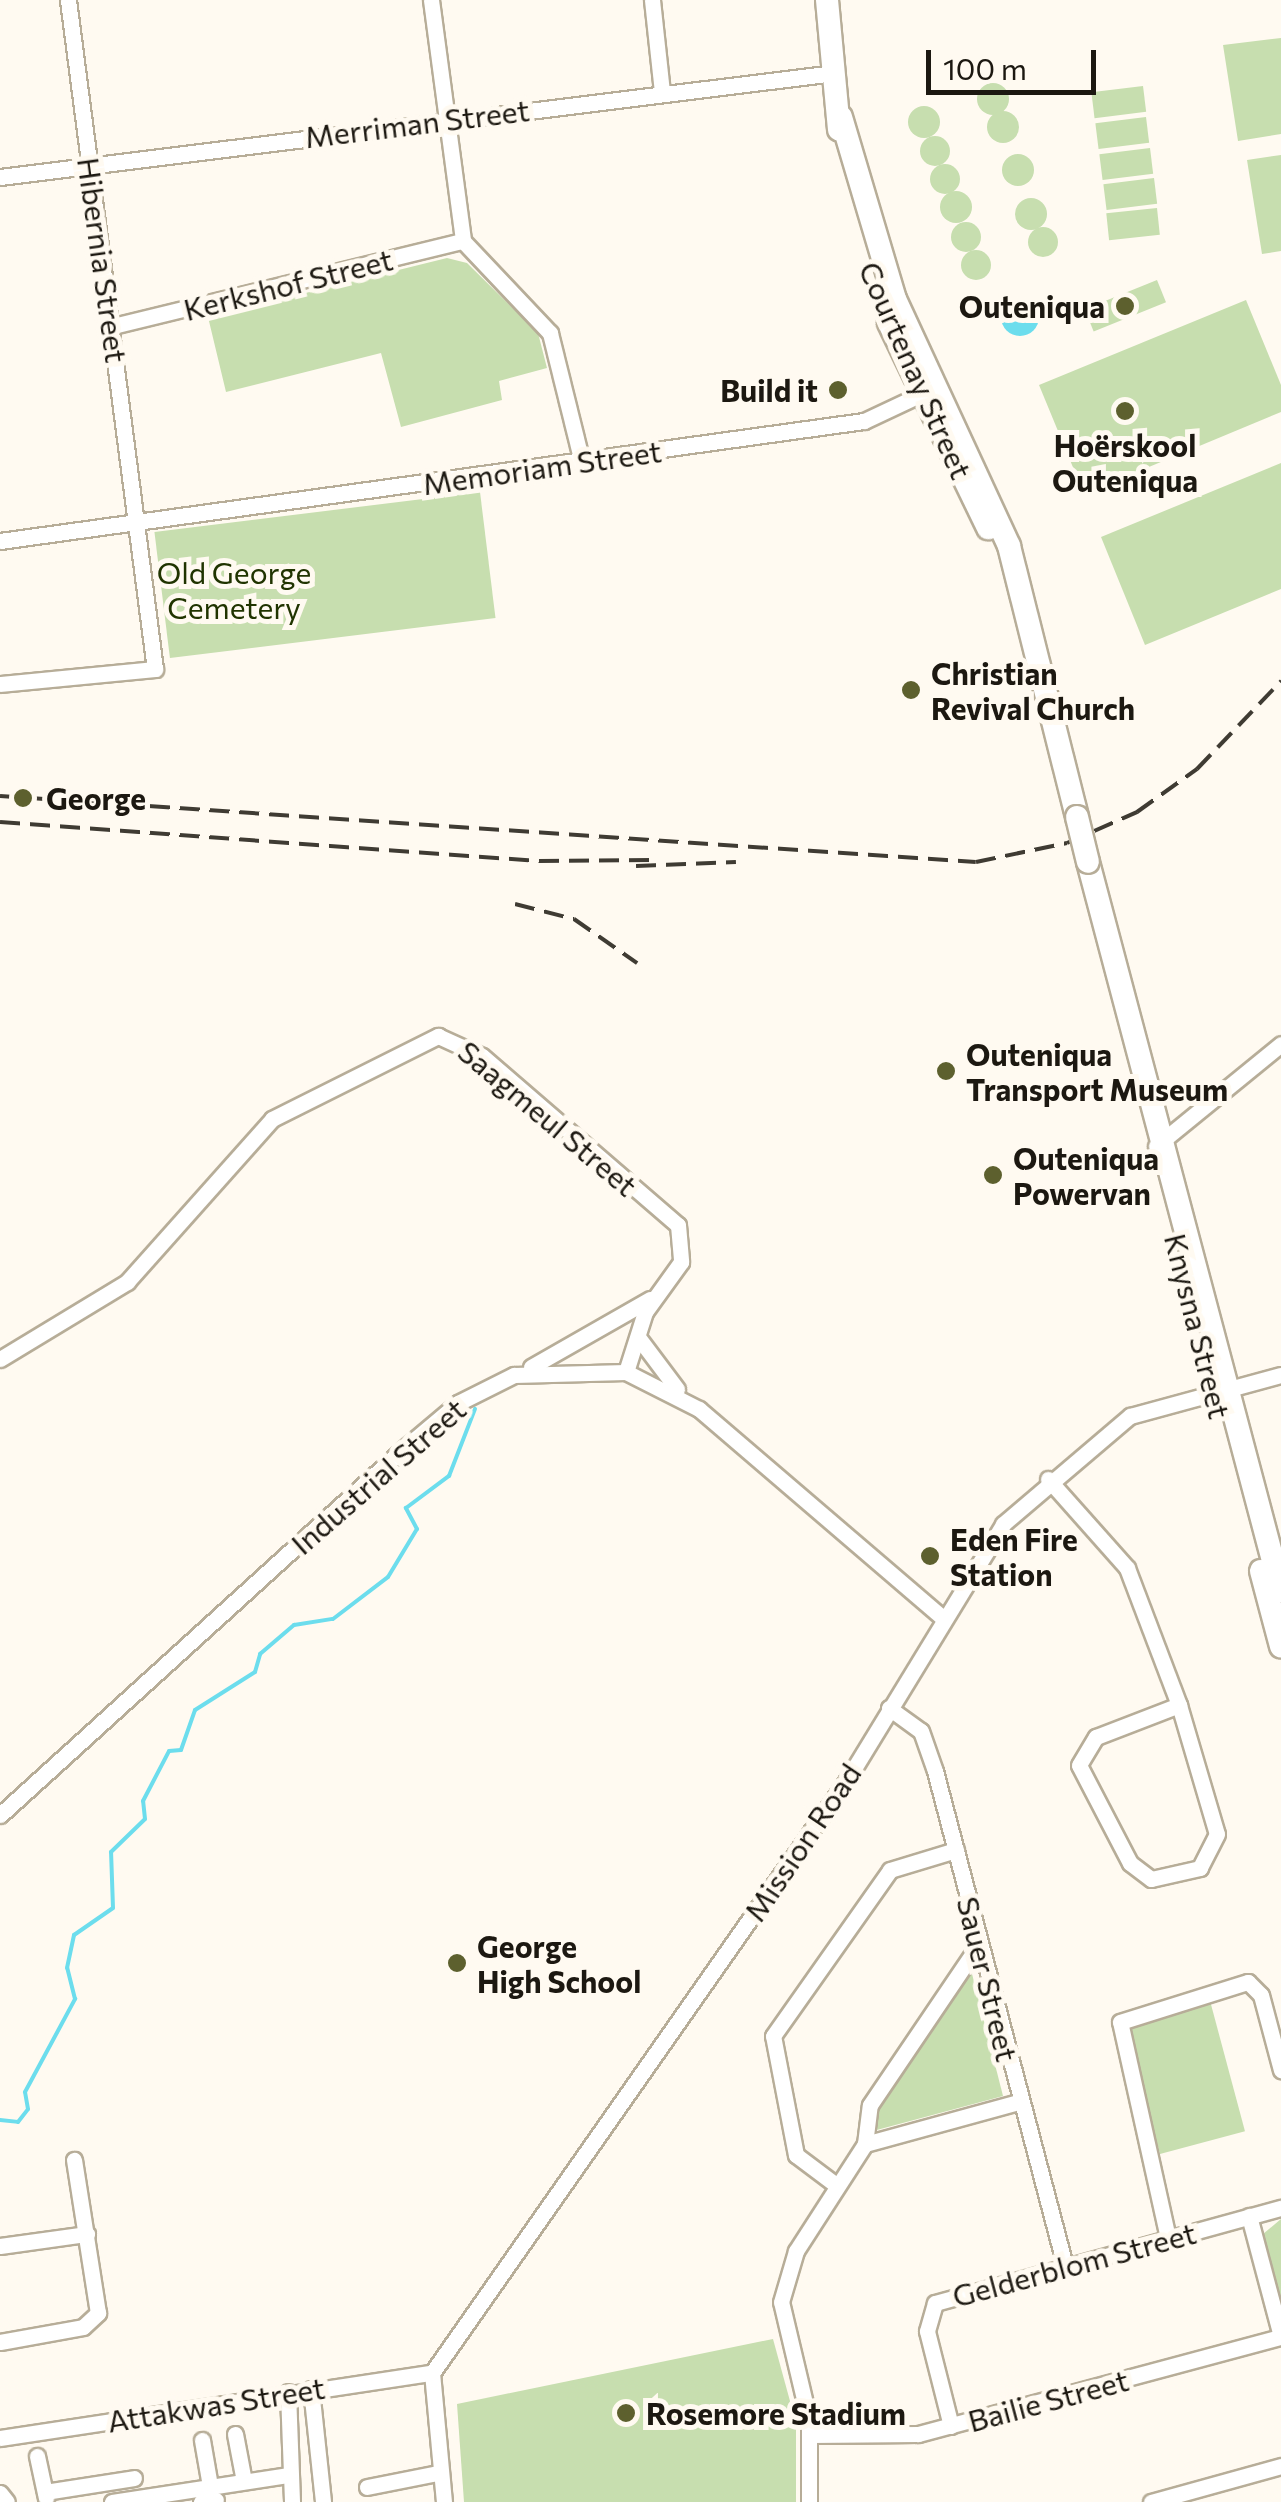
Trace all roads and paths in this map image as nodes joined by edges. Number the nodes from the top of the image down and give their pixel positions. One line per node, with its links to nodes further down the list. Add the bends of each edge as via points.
1 (68, 0): 8 (street, Hibernia Street)
2 (431, 0): 7 (street)
3 (652, 0): 6 (street)
4 (827, 0): 5 (highway, Courtenay Street)
5 (834, 73): 6 (street, Merriman Street); 12 (highway, Courtenay Street, via 840,117 887,278)
6 (662, 92): 7 (street, Merriman Street)
7 (448, 118): 8 (street, Merriman Street); 10 (street)
8 (90, 164): 9 (street, Merriman Street); 11 (street, Hibernia Street)
9 (0, 177)
10 (463, 241): 11 (street, Kerkshof Street); 13 (street, via 550,333)
11 (113, 326): 14 (street, Hibernia Street)
12 (931, 390): 13 (street, Memoriam Street, via 864,422); 17 (highway, Courtenay Street, bridge, via 1023,614)
13 (582, 462): 14 (street, Memoriam Street)
14 (138, 520): 15 (street, Memoriam Street); 16 (street, Hibernia Street, via 155,669)
15 (0, 541)
16 (0, 684)
17 (1088, 862): 19 (highway, Knysna Street)
18 (1281, 1044): 19 (street)
19 (1159, 1144): 26 (highway, Knysna Street)
20 (656, 1295): 21 (street, Saagmeul Street); 22 (street, Saagmeul Street, via 682,1262 678,1225 482,1056 438,1036 272,1119 127,1282); 24 (street)
21 (638, 1336): 23 (street, Saagmeul Street); 27 (street)
22 (0, 1359)
23 (626, 1372): 24 (street, Industrial Street); 27 (street, Industrial Street)
24 (514, 1375): 34 (street, Industrial Street, via 458,1402)
25 (1281, 1375): 26 (street, Mission Road)
26 (1220, 1388): 28 (street, Mission Road, via 1130,1416); 29 (highway, Knysna Street); 31 (highway, Knysna Street)
27 (699, 1409): 30 (street, Industrial Street)
28 (1048, 1479): 30 (street, Mission Road, via 1003,1524); 32 (street, via 1126,1568)
29 (1281, 1591)
30 (943, 1618): 33 (street, Mission Road)
31 (1281, 1646)
32 (1179, 1706): 32 (street, via 1096,1738 1079,1765 1130,1863 1151,1878 1200,1868 1217,1844)
33 (889, 1708): 35 (street, Sauer Street, via 922,1731); 50 (street, Mission Road)
34 (0, 1815)
35 (956, 1850): 36 (street, Sauer Street); 41 (street, via 890,1870 773,2036 796,2155)
36 (979, 1944): 38 (street, Sauer Street); 39 (street, via 870,2105)
37 (1281, 2070): 45 (street, via 1261,1995 1248,1982 1120,2022)
38 (1019, 2102): 39 (street); 47 (street, Sauer Street)
39 (865, 2144): 41 (street)
40 (74, 2160): 44 (street)
41 (836, 2185): 55 (street, via 781,2289)
42 (1281, 2208): 43 (street, Gelderblom Street)
43 (1249, 2216): 45 (street, Gelderblom Street); 48 (street)
44 (87, 2234): 46 (street); 49 (street, via 95,2319)
45 (1168, 2238): 47 (street, Gelderblom Street)
46 (0, 2246)
47 (1066, 2266): 53 (street, Gelderblom Street, via 930,2309 926,2332)
48 (1281, 2336): 53 (street, Bailie Street)
49 (0, 2342)
50 (432, 2373): 51 (street, Attakwas Street); 62 (street)
51 (311, 2389): 52 (street, Attakwas Street); 75 (street)
52 (288, 2392): 56 (street, Attakwas Street); 63 (street)
53 (952, 2426): 55 (street, Bailie Street)
54 (235, 2434): 58 (street)
55 (811, 2435): 77 (street)
56 (0, 2438)
57 (202, 2440): 60 (street)
58 (239, 2454): 60 (street); 65 (street)
59 (37, 2456): 71 (street)
60 (205, 2459): 69 (street)
61 (1281, 2466): 78 (street)
62 (438, 2473): 67 (street); 76 (street)
63 (288, 2474): 65 (street); 74 (street)
64 (134, 2478): 66 (street)
65 (244, 2481): 69 (street)
66 (102, 2484): 71 (street); 73 (street)
67 (366, 2487)
68 (0, 2494): 72 (street)
69 (209, 2496): 70 (street)
70 (168, 2497): 73 (street)
71 (42, 2499)
72 (8, 2502)
73 (109, 2502)
74 (292, 2502)
75 (323, 2502)
76 (444, 2502)
77 (809, 2502)
78 (1151, 2502)

